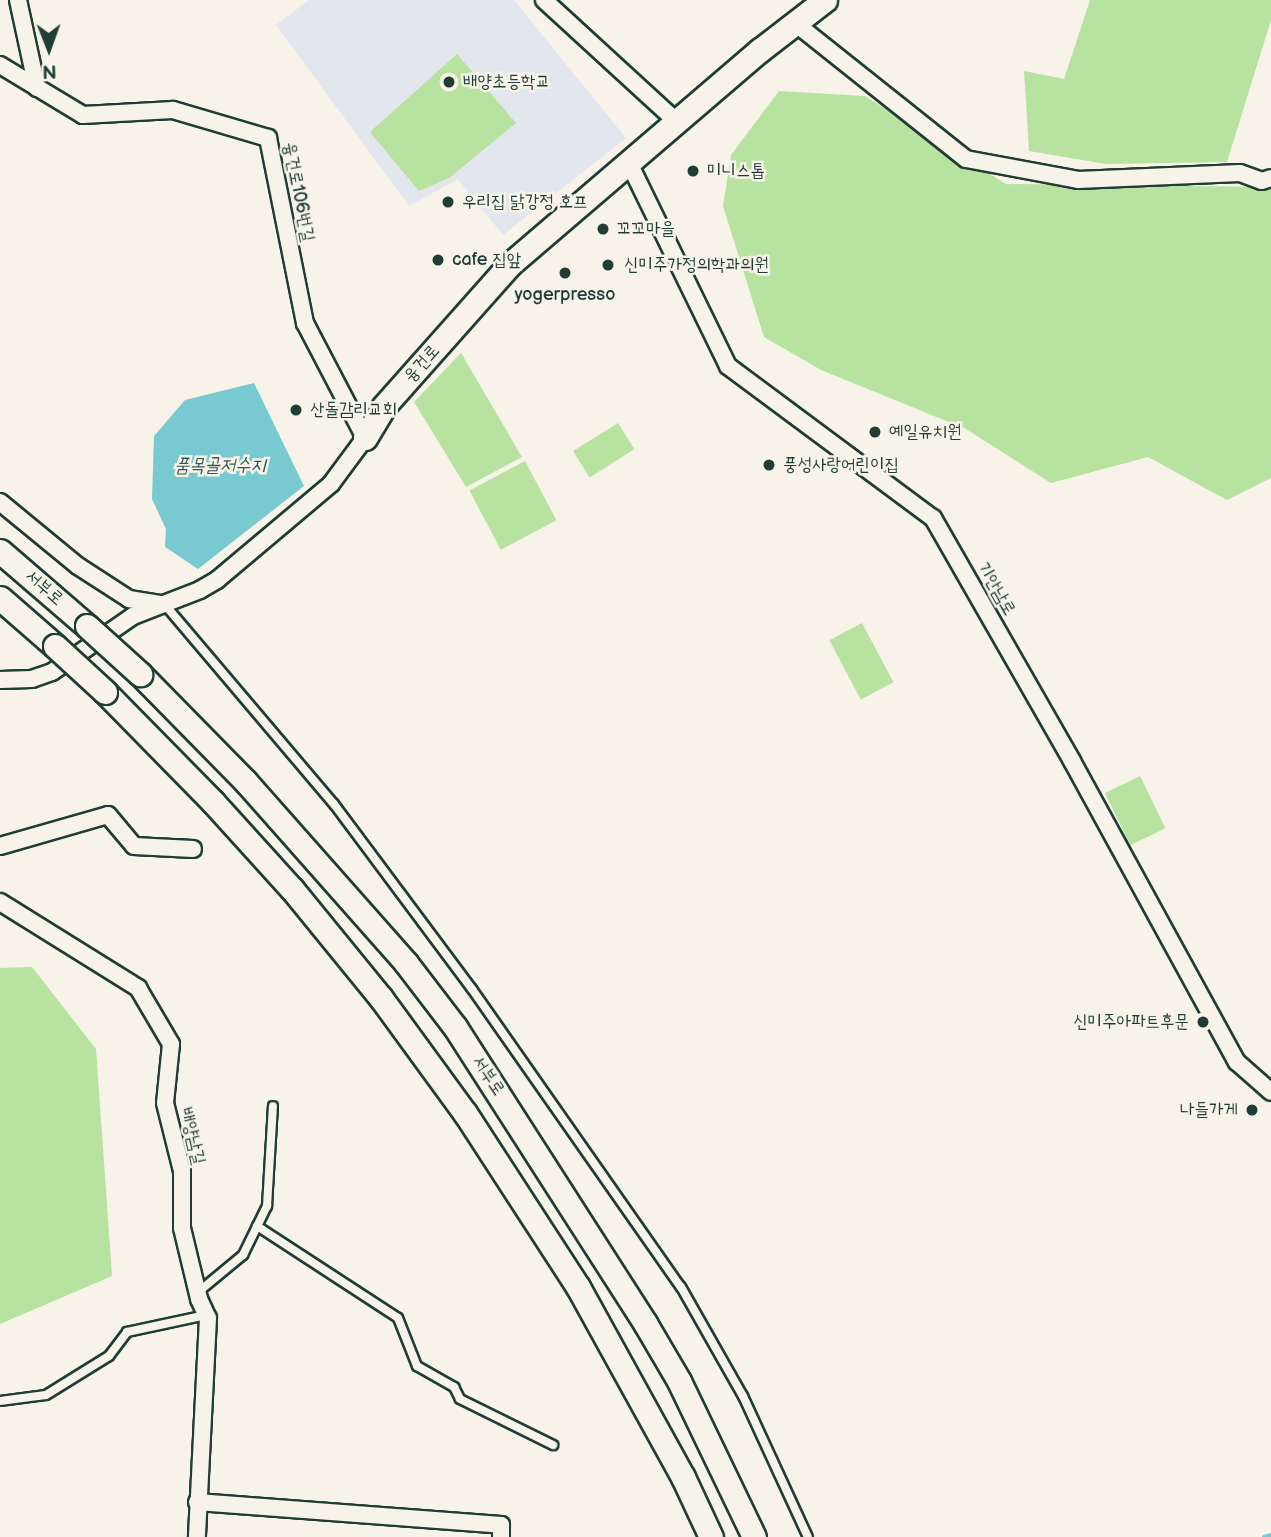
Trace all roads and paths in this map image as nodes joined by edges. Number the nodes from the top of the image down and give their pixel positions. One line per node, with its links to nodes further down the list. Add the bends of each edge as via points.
1 (18, 0): 6 (street)
2 (544, 0): 7 (street)
3 (825, 0): 4 (main road, 융건로)
4 (795, 23): 7 (main road, 융건로); 9 (street, via 966,159 1078,180 1240,173 1262,181)
5 (0, 65): 6 (street, 융건로106번길)
6 (37, 88): 10 (street, 융건로106번길, via 83,115 173,110 268,138 305,323)
7 (676, 121): 8 (main road, 융건로)
8 (628, 161): 10 (main road, 융건로, via 509,265 384,406); 19 (street, 기안남로, via 728,366 933,518 1237,1062)
9 (1271, 178)
10 (365, 438): 14 (street, 융건로, via 331,484 217,580)
11 (0, 502): 14 (street, via 78,566 129,599)
12 (0, 551): 30 (main road, 서부로, bridge, via 140,674 246,782 406,963 455,1027 645,1323)
13 (0, 597): 29 (main road, 서부로, bridge, via 106,692 213,802 381,998 509,1176 578,1287)
14 (165, 605): 15 (street, 융건로, via 133,616 52,672 32,679); 31 (lane, via 334,804 472,989 681,1287 743,1396)
15 (0, 680)
16 (0, 846): 17 (street, via 108,815 134,846)
17 (193, 849)
18 (0, 902): 22 (street, 배양남길, via 138,988 171,1044 165,1103 182,1171 182,1228)
19 (1271, 1092)
20 (273, 1106): 21 (lane, via 267,1206)
21 (257, 1226): 22 (lane, via 243,1255); 25 (lane, via 398,1318 417,1366 454,1387 460,1399)
22 (197, 1293): 23 (street, 배양남길)
23 (206, 1315): 24 (lane, via 127,1332 109,1356 47,1395); 26 (street, 배양남길)
24 (0, 1401)
25 (554, 1445)
26 (197, 1502): 27 (street, 배양남길); 28 (street, via 501,1525)
27 (197, 1537)
28 (501, 1537)
29 (711, 1537)
30 (754, 1537)
31 (808, 1537)

